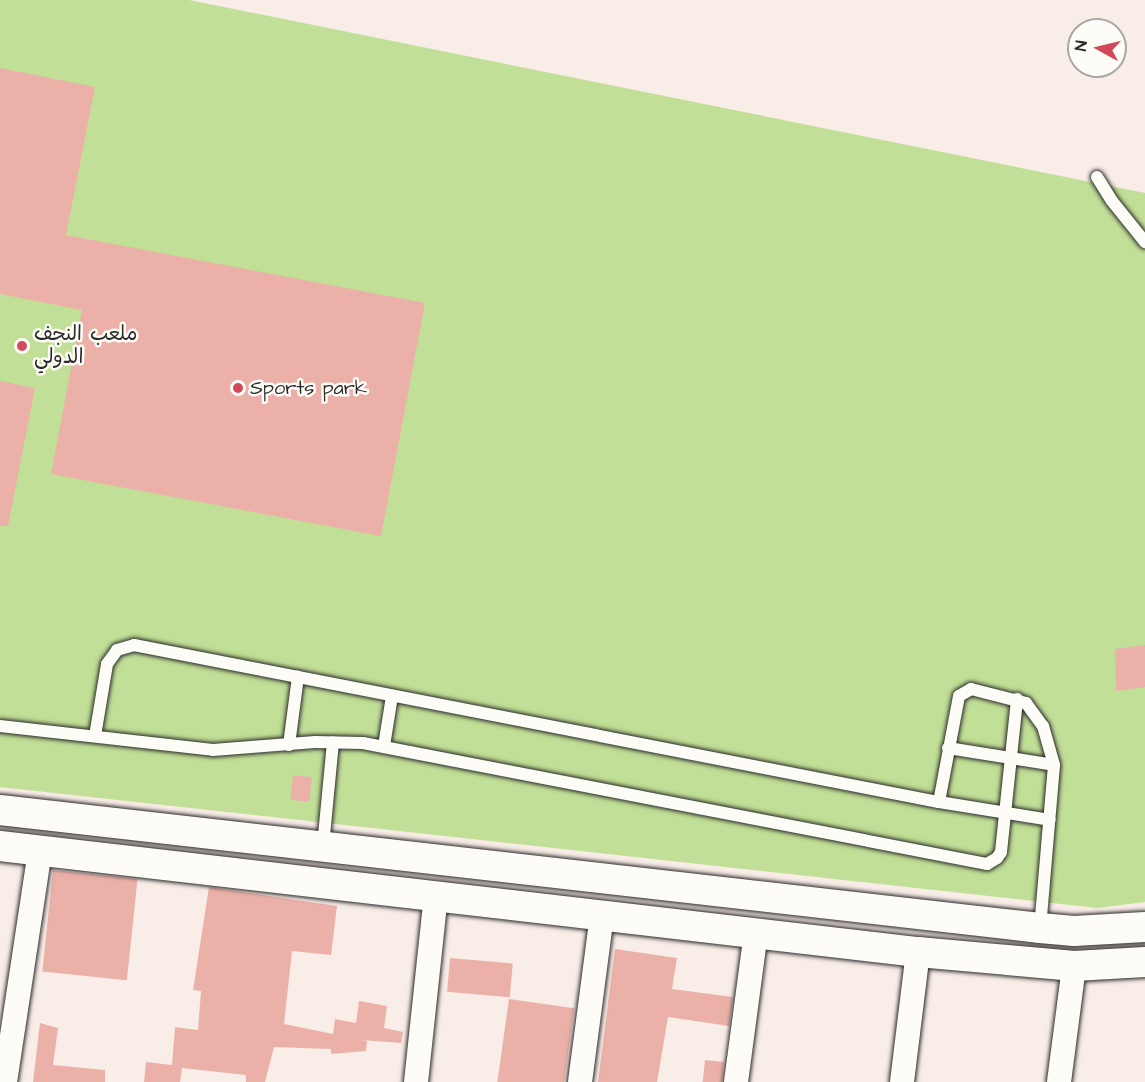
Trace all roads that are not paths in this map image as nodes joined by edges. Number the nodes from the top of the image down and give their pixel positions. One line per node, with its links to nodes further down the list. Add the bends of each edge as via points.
1 (1097, 177): 2 (lane)
2 (1145, 242)
3 (298, 677): 4 (lane); 7 (lane, via 125,646 110,656 107,664); 9 (lane)
4 (393, 696): 10 (lane); 14 (lane)
5 (1017, 699): 11 (lane, via 970,689 962,693 957,700); 12 (lane); 13 (lane, via 1026,703 1043,726)
6 (0, 726): 7 (lane)
7 (95, 736): 9 (lane, via 213,750)
8 (333, 742): 9 (lane); 10 (lane); 19 (lane)
9 (289, 745)
10 (384, 746): 16 (lane, via 981,865 992,862 1000,852)
11 (948, 748): 12 (lane); 14 (lane)
12 (1011, 758): 13 (lane); 16 (lane)
13 (1054, 765): 17 (lane)
14 (939, 802): 16 (lane)
15 (0, 810): 19 (street)
16 (1005, 813): 17 (lane)
17 (1050, 820): 24 (lane)
18 (0, 846): 20 (street)
19 (323, 847): 24 (street)
20 (40, 851): 21 (street); 29 (street)
21 (436, 895): 22 (street); 30 (street)
22 (602, 914): 25 (street); 31 (street)
23 (1145, 927): 24 (street, via 1074,931)
24 (1040, 928)
25 (756, 933): 26 (street); 32 (street)
26 (918, 952): 28 (street); 33 (street)
27 (1145, 962): 28 (street)
28 (1074, 966): 34 (street)
29 (6, 1082)
30 (416, 1082)
31 (580, 1082)
32 (736, 1082)
33 (902, 1082)
34 (1059, 1082)

